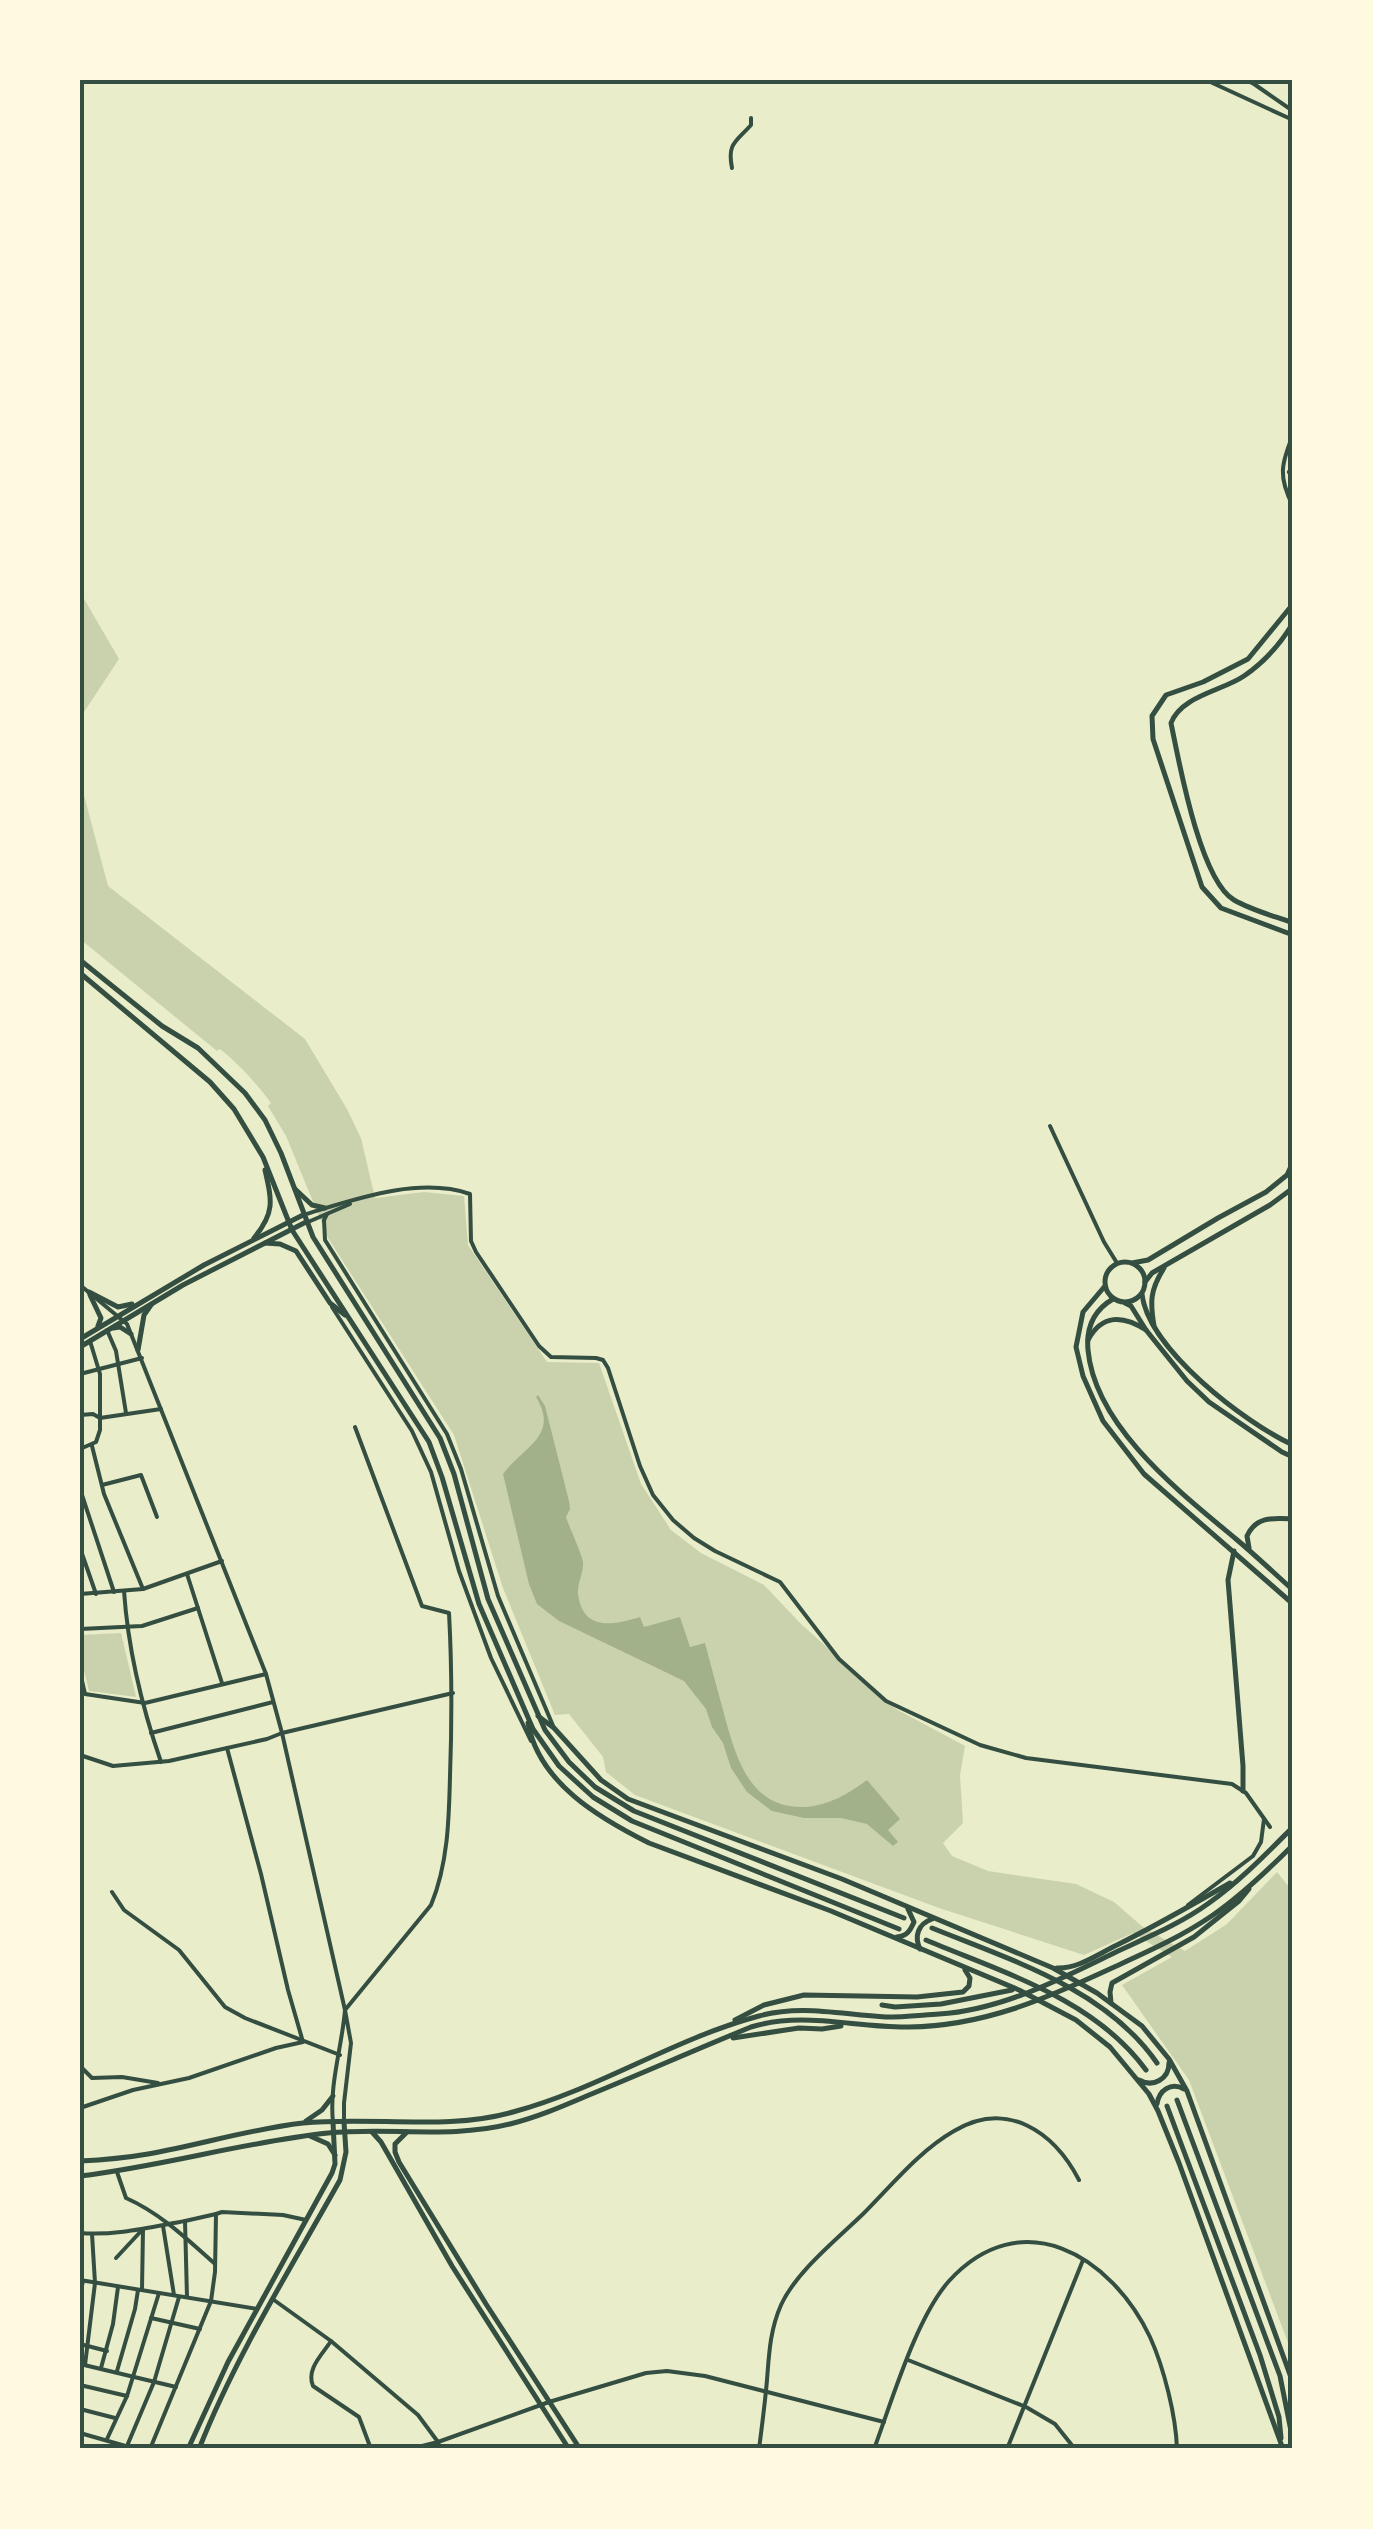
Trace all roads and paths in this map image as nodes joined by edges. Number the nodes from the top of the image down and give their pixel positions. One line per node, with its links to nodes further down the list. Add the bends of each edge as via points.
1 (1206, 80): 5 (street)
2 (1246, 80): 3 (street)
3 (1293, 111)
4 (752, 118): 6 (street, via 729,153)
5 (1293, 120)
6 (732, 168)
7 (1293, 435): 11 (street, via 1281,469)
8 (1293, 458): 9 (street)
9 (1292, 473): 10 (street)
10 (1293, 489)
11 (1293, 506)
12 (1293, 604): 15 (main road, via 1248,659 1166,696 1152,716 1153,739 1202,887 1222,908)
13 (1293, 623): 14 (main road, via 1264,660 1184,705 1171,723 1185,796 1218,886 1233,900)
14 (1293, 923)
15 (1293, 936)
16 (80, 960): 21 (main road, via 198,1048 245,1093 282,1153)
17 (80, 974): 19 (main road, via 210,1082)
18 (1050, 1126): 29 (street)
19 (262, 1157): 25 (main road); 27 (main road, via 272,1208)
20 (1293, 1162): 30 (main road, via 1266,1192)
21 (293, 1187): 23 (main road); 24 (main road)
22 (1293, 1188): 31 (main road)
23 (326, 1211): 24 (street); 95 (street, via 325,1240 448,1434 498,1596); 102 (street, via 397,1191 470,1194 476,1252 551,1357 603,1360 640,1466 673,1520 694,1538 780,1582 839,1660 886,1700 980,1745 1026,1758 1210,1780)
24 (305, 1219): 25 (main road); 26 (main road); 94 (main road, via 440,1438 488,1599)
25 (289, 1222): 26 (main road); 27 (main road)
26 (292, 1230): 28 (main road); 43 (main road)
27 (251, 1241): 40 (main road)
28 (262, 1243): 38 (main road); 39 (main road, via 296,1251)
29 (1117, 1264): 30 (main road); 34 (main road)
30 (1132, 1264): 32 (main road)
31 (1167, 1264): 32 (main road); 44 (main road, via 1150,1302)
32 (1145, 1282): 36 (main road)
33 (80, 1284): 35 (street)
34 (1105, 1286): 37 (main road); 72 (main road, via 1084,1312 1076,1347 1103,1421 1144,1474)
35 (89, 1292): 40 (main road, via 118,1307); 42 (street); 46 (main road, via 100,1318)
36 (1142, 1294): 41 (main road); 44 (main road)
37 (1113, 1299): 41 (main road); 51 (main road, via 1092,1318)
38 (154, 1302): 42 (main road); 53 (main road, via 144,1315)
39 (330, 1302): 43 (main road); 98 (street, via 431,1472 491,1658)
40 (138, 1303): 42 (main road)
41 (1125, 1303): 47 (main road)
42 (120, 1318): 45 (main road); 46 (main road); 48 (street)
43 (350, 1320): 93 (main road, via 429,1442 479,1604)
44 (1154, 1326): 63 (main road, via 1212,1392)
45 (108, 1329): 48 (main road); 50 (main road); 55 (street)
46 (95, 1330): 49 (main road)
47 (1146, 1330): 51 (main road, via 1135,1322 1106,1320); 66 (main road, via 1209,1402)
48 (131, 1334): 53 (street)
49 (80, 1339)
50 (90, 1340): 52 (main road); 56 (street)
51 (1087, 1343): 73 (main road, via 1095,1382 1126,1435 1166,1480)
52 (80, 1348)
53 (138, 1350): 54 (street)
54 (142, 1358): 55 (street); 58 (street)
55 (119, 1363): 56 (street); 59 (street)
56 (99, 1369): 57 (street); 61 (street)
57 (80, 1374)
58 (161, 1409): 59 (street); 74 (street)
59 (126, 1414): 61 (street)
60 (80, 1415): 61 (street)
61 (100, 1418): 64 (street)
62 (355, 1428): 90 (street, via 422,1606 449,1613)
63 (1293, 1445)
64 (92, 1446): 65 (street); 67 (street)
65 (80, 1449)
66 (1293, 1457)
67 (102, 1485): 69 (street, via 141,1475); 76 (street)
68 (80, 1489): 79 (street)
69 (157, 1517)
70 (1293, 1518): 73 (main road, via 1254,1524 1246,1536)
71 (80, 1548): 81 (street)
72 (1234, 1551): 82 (main road); 102 (main road, via 1228,1580)
73 (1250, 1551): 77 (main road)
74 (222, 1560): 75 (street); 87 (street)
75 (186, 1573): 76 (street); 83 (street)
76 (143, 1589): 78 (street)
77 (1293, 1590)
78 (124, 1591): 79 (street); 84 (street)
79 (114, 1592): 81 (street)
80 (80, 1594): 81 (street)
81 (96, 1594)
82 (1293, 1604)
83 (198, 1608): 84 (street); 88 (street)
84 (126, 1626): 85 (street); 91 (street)
85 (80, 1629)
86 (80, 1672): 89 (street)
87 (266, 1674): 88 (street); 92 (street)
88 (222, 1683): 91 (street)
89 (83, 1693): 91 (street)
90 (453, 1693): 97 (street); 124 (street, via 440,1885)
91 (144, 1702): 96 (street)
92 (274, 1702): 96 (street); 97 (street)
93 (526, 1716): 98 (main road); 115 (main road, via 558,1766 632,1822)
94 (538, 1716): 95 (main road); 112 (main road, via 568,1762 634,1811)
95 (554, 1728): 110 (main road, via 628,1799)
96 (151, 1733): 101 (street)
97 (282, 1733): 99 (street); 124 (street)
98 (531, 1742): 116 (main road, via 556,1779 620,1828)
99 (226, 1748): 101 (street); 127 (street)
100 (80, 1755): 101 (street, via 114,1766)
101 (161, 1762)
102 (1243, 1791): 103 (street)
103 (1264, 1819): 104 (street); 111 (street, via 1253,1856)
104 (1270, 1828)
105 (1293, 1828): 107 (main road)
106 (1293, 1845): 108 (main road)
107 (1245, 1874): 111 (main road); 126 (main road, via 1182,1921 1001,2002 888,2017 791,2010)
108 (1258, 1878): 122 (main road, via 1194,1937 1112,1983); 128 (main road, via 1190,1930 1004,2014 910,2027 775,2020)
109 (112, 1892): 127 (street, via 124,1910 179,1950 225,2006)
110 (905, 1906): 113 (main road); 116 (main road, via 914,1922)
111 (1172, 1917): 120 (main road, via 1071,1967)
112 (904, 1918)
113 (935, 1918): 118 (main road, via 919,1929); 120 (main road)
114 (932, 1928): 131 (main road, via 1007,1958 1107,2011)
115 (899, 1930)
116 (894, 1938): 118 (main road)
117 (926, 1940): 133 (main road, via 1053,1994 1124,2044)
118 (920, 1949): 119 (main road)
119 (963, 1967): 121 (main road); 126 (main road, via 970,1978 964,1992 804,1995 764,2005)
120 (1053, 1968): 122 (main road)
121 (1020, 1990): 123 (main road, via 941,2004); 134 (main road, via 1076,2020)
122 (1112, 2002): 130 (main road)
123 (882, 2005)
124 (346, 2010): 129 (street); 143 (street, via 351,2043)
125 (841, 2026): 128 (main road)
126 (720, 2028): 143 (main road, via 509,2114)
127 (303, 2042): 129 (street); 135 (street)
128 (715, 2042): 148 (main road, via 506,2125)
129 (340, 2055): 137 (street)
130 (1168, 2059): 134 (main road, via 1164,2078); 136 (main road)
131 (1156, 2063)
132 (80, 2066): 135 (street, via 92,2078)
133 (1146, 2070)
134 (1136, 2078): 141 (main road)
135 (163, 2083): 140 (street)
136 (1187, 2091): 141 (main road, via 1169,2086); 190 (main road)
137 (332, 2096): 142 (street); 144 (main road)
138 (1177, 2100): 203 (main road, via 1280,2376)
139 (1166, 2106): 220 (main road, via 1260,2354)
140 (80, 2108)
141 (1158, 2111): 220 (main road)
142 (333, 2122): 143 (main road); 144 (main road); 145 (main road)
143 (344, 2122): 146 (main road)
144 (304, 2123): 151 (main road)
145 (334, 2132): 146 (main road); 149 (main road); 150 (main road)
146 (344, 2132): 147 (main road); 174 (main road, via 340,2180)
147 (372, 2132): 148 (main road); 196 (main road)
148 (407, 2132): 195 (main road, via 395,2144 399,2162)
149 (307, 2136): 150 (main road, via 328,2144); 152 (main road)
150 (335, 2155): 156 (main road, via 332,2174)
151 (80, 2161)
152 (118, 2172): 153 (main road); 158 (street, via 126,2198)
153 (80, 2176)
154 (1079, 2180): 193 (street, via 1068,2158 1020,2121 995,2119 953,2131 806,2270 782,2302 770,2334)
155 (216, 2214): 156 (street); 157 (street); 165 (street)
156 (306, 2220): 176 (main road)
157 (185, 2221): 158 (street); 162 (street)
158 (166, 2225): 159 (street); 162 (street); 172 (street)
159 (143, 2229): 161 (street); 163 (street); 169 (street)
160 (80, 2233): 161 (street)
161 (92, 2234): 167 (street)
162 (186, 2238): 165 (street); 173 (street)
163 (116, 2258)
164 (1084, 2260): 184 (street, via 1045,2242 1022,2240 973,2260 932,2304); 197 (street); 219 (street, via 1101,2271 1150,2337)
165 (215, 2264): 175 (street)
166 (82, 2281): 167 (street); 171 (street)
167 (95, 2283): 168 (street); 182 (street)
168 (118, 2287): 169 (street); 183 (street)
169 (140, 2290): 170 (street); 187 (street)
170 (159, 2293): 172 (street); 177 (street)
171 (80, 2294)
172 (176, 2296): 173 (street); 178 (street)
173 (187, 2298): 175 (street)
174 (274, 2300): 180 (street); 209 (main road)
175 (211, 2301): 176 (street); 179 (street)
176 (257, 2309): 208 (main road)
177 (151, 2318): 178 (street); 188 (street)
178 (170, 2322): 179 (street); 189 (street)
179 (200, 2329): 192 (street)
180 (331, 2340): 204 (street, via 418,2415); 210 (street, via 310,2382 359,2417)
181 (80, 2344): 182 (street)
182 (88, 2346): 183 (street); 185 (street)
183 (107, 2351): 186 (street)
184 (908, 2360): 197 (street); 200 (street)
185 (82, 2365): 186 (street)
186 (101, 2368): 187 (street)
187 (116, 2372): 188 (street)
188 (134, 2377): 189 (street); 194 (street)
189 (154, 2382): 192 (street); 205 (street)
190 (1293, 2383)
191 (80, 2385): 194 (street)
192 (176, 2387): 207 (street)
193 (766, 2392): 195 (street, via 667,2371); 200 (street); 215 (street)
194 (127, 2396): 199 (street)
195 (549, 2402): 196 (street); 214 (main road)
196 (541, 2405): 204 (street); 213 (main road)
197 (1024, 2406): 217 (street); 218 (street, via 1055,2424)
198 (80, 2409): 199 (street)
199 (115, 2418): 202 (street)
200 (884, 2422): 216 (street)
201 (80, 2433): 202 (street)
202 (107, 2439): 205 (street)
203 (1293, 2441)
204 (438, 2442): 211 (street); 212 (street)
205 (128, 2446): 206 (street)
206 (136, 2449)
207 (150, 2449)
208 (188, 2449)
209 (200, 2449)
210 (371, 2449)
211 (410, 2449)
212 (440, 2449)
213 (570, 2449)
214 (580, 2449)
215 (759, 2449)
216 (874, 2449)
217 (1007, 2449)
218 (1075, 2449)
219 (1177, 2449)
220 (1283, 2449)

